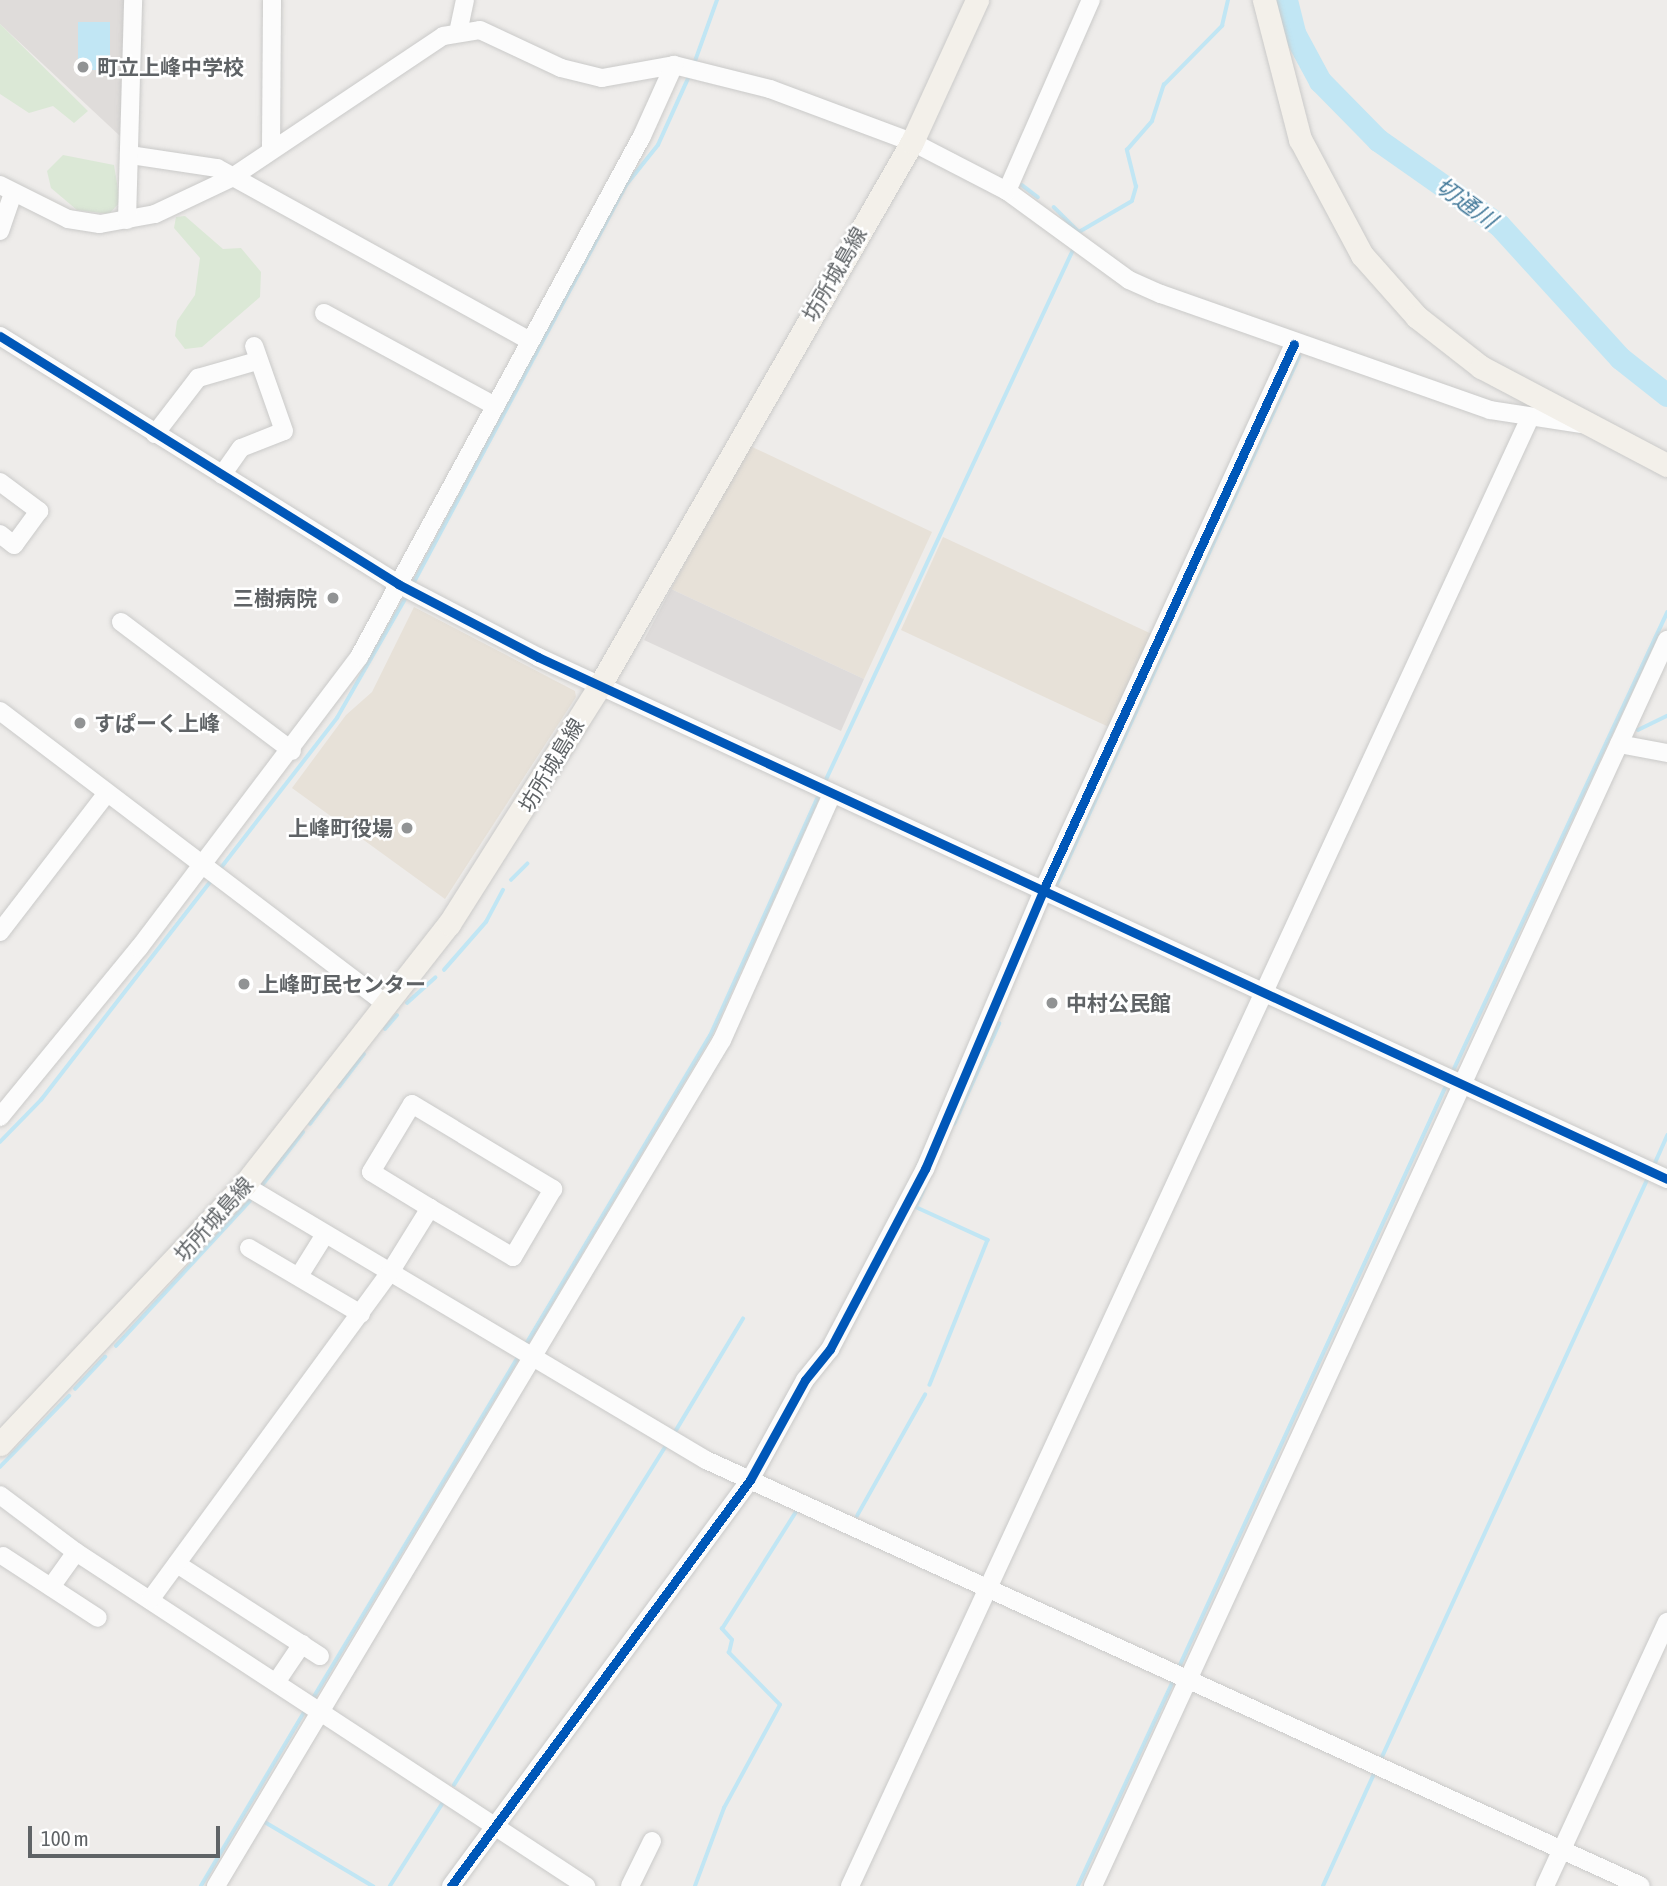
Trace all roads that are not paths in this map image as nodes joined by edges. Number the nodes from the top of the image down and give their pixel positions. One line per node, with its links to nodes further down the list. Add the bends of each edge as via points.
1 (133, 0): 11 (street)
2 (272, 0): 10 (street)
3 (465, 0): 7 (street)
4 (977, 0): 9 (main road, 坊所城島線)
5 (1091, 0): 14 (street)
6 (1264, 0): 22 (main road, via 1300,139 1362,255 1417,317)
7 (459, 28): 8 (street, via 480,30 561,68 603,78); 10 (street)
8 (674, 65): 9 (street, via 770,89); 19 (street)
9 (912, 142): 14 (street); 31 (main road, 坊所城島線)
10 (271, 148): 12 (street)
11 (130, 155): 12 (street, via 217,168); 15 (street)
12 (231, 178): 15 (street, via 197,198); 19 (street)
13 (7, 189): 15 (street, via 68,219); 16 (street)
14 (1007, 191): 20 (street, via 1129,280)
15 (127, 220)
16 (0, 230)
17 (324, 313): 21 (street)
18 (0, 336): 23 (street)
19 (530, 341): 21 (street)
20 (1294, 344): 22 (street); 39 (street)
21 (495, 407): 28 (street)
22 (1538, 410): 24 (main road, via 1590,425); 41 (street)
23 (155, 434): 25 (street); 25 (street, via 198,378 256,354 284,431 241,448)
24 (1667, 465)
25 (222, 475): 28 (street)
26 (0, 482): 27 (street, via 39,511 14,545)
27 (0, 534)
28 (398, 584): 31 (street); 34 (street, via 359,657)
29 (121, 622): 34 (street)
30 (1667, 640): 33 (street)
31 (600, 685): 36 (street); 42 (main road, 坊所城島線, via 476,883)
32 (0, 711): 37 (street)
33 (1619, 744): 35 (street); 43 (street)
34 (292, 751): 38 (street)
35 (1667, 753)
36 (823, 792): 39 (street); 53 (street, via 722,1040)
37 (107, 793): 38 (street); 40 (street)
38 (210, 872): 42 (street); 44 (street)
39 (1045, 894): 41 (street); 55 (street, via 925,1169 830,1349 806,1380)
40 (0, 932)
41 (1262, 993): 43 (street); 60 (street)
42 (386, 1004): 46 (main road, 坊所城島線)
43 (1462, 1085): 45 (street); 67 (street)
44 (0, 1117)
45 (1667, 1179)
46 (244, 1185): 48 (street); 54 (main road, 坊所城島線)
47 (430, 1208): 47 (street, via 513,1257 553,1189 412,1104 371,1172); 50 (street)
48 (324, 1236): 50 (street); 51 (street)
49 (249, 1248): 51 (street)
50 (389, 1274): 52 (street); 53 (street)
51 (299, 1276): 52 (street)
52 (361, 1314): 59 (street)
53 (529, 1360): 55 (street); 69 (street)
54 (0, 1444)
55 (750, 1480): 60 (street); 70 (street)
56 (0, 1495): 57 (street)
57 (76, 1552): 61 (street); 62 (street)
58 (3, 1556): 61 (street)
59 (177, 1564): 62 (street); 65 (street)
60 (989, 1586): 67 (street); 77 (street)
61 (51, 1587): 63 (street)
62 (150, 1600): 68 (street)
63 (98, 1618)
64 (1667, 1622): 72 (street)
65 (302, 1644): 66 (street); 68 (street)
66 (320, 1656)
67 (1188, 1678): 72 (street); 78 (street)
68 (277, 1681): 69 (street)
69 (314, 1704): 70 (street); 73 (street)
70 (496, 1822): 74 (street); 75 (street)
71 (652, 1841): 76 (street)
72 (1562, 1849): 79 (street); 80 (street)
73 (216, 1886)
74 (451, 1886)
75 (586, 1886)
76 (630, 1886)
77 (850, 1886)
78 (1093, 1886)
79 (1545, 1886)
80 (1641, 1886)

